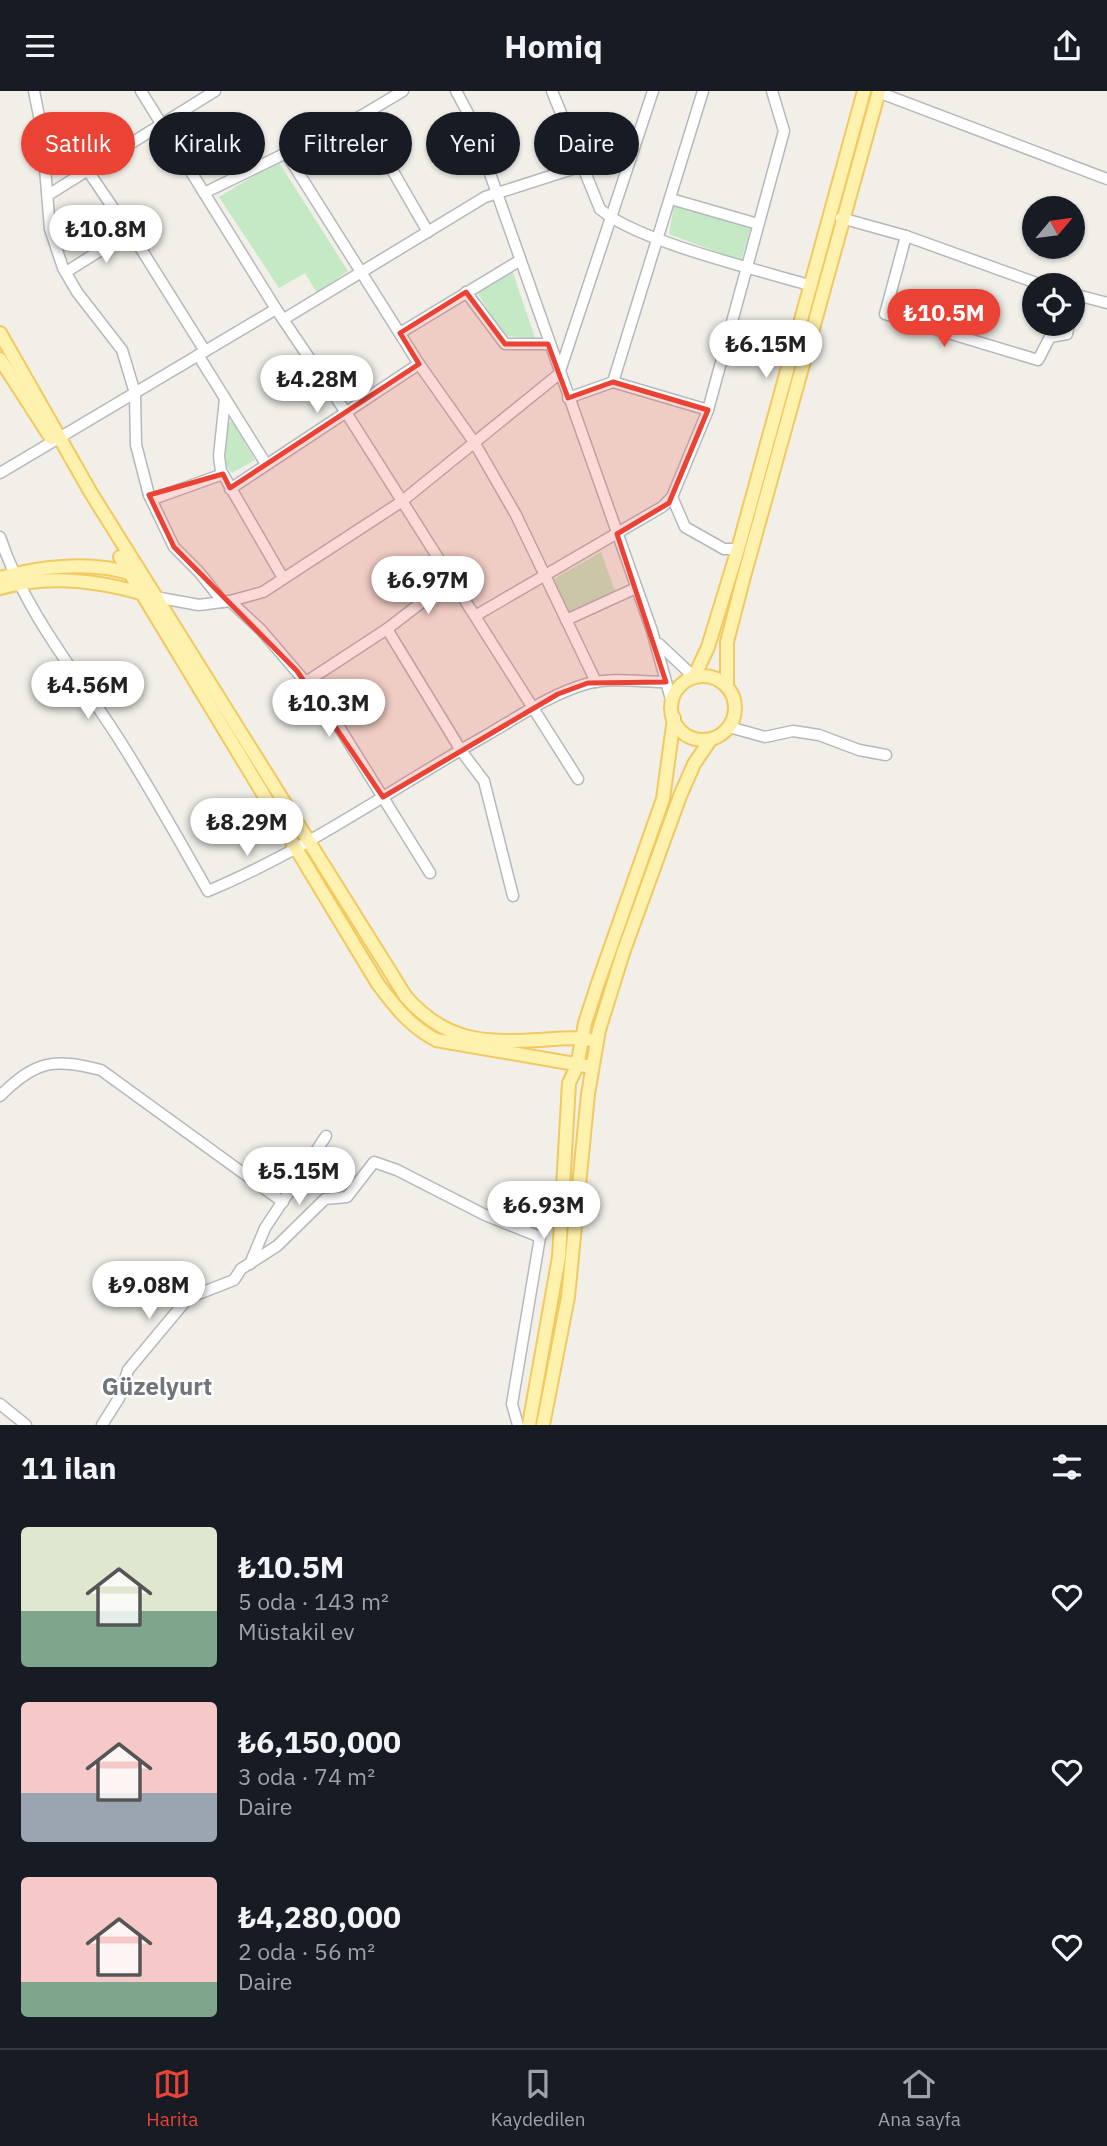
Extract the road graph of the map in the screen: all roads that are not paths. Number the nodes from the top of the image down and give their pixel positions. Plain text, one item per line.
1 (34, 91) edge
2 (141, 91) edge
3 (215, 91) edge
4 (403, 91) edge
5 (456, 91) edge
6 (552, 91) edge
7 (653, 91) edge
8 (703, 91) edge
9 (772, 91) edge
10 (863, 91) edge
11 (879, 92) edge
12 (155, 112) edge
13 (183, 112) edge
14 (365, 112) edge
15 (560, 112) edge
16 (279, 156) edge
17 (81, 175) edge
18 (91, 175) edge
19 (193, 175) edge
20 (300, 175) edge
21 (395, 175) edge
22 (554, 175) edge
23 (586, 175) edge
24 (1107, 179) edge
25 (204, 193) junction
26 (497, 193) junction
27 (48, 195) junction
28 (671, 199) junction
29 (842, 218) junction
30 (611, 219) junction
31 (758, 225) junction
32 (130, 232) junction
33 (428, 232) junction
34 (905, 236) junction
35 (658, 237) junction
36 (519, 261) junction
37 (747, 267) junction
38 (362, 271) junction
39 (66, 272) junction
40 (1022, 278) edge
41 (809, 285) junction
42 (466, 292) junction
43 (1085, 297) edge
44 (1107, 303) edge
45 (276, 309) junction
46 (284, 319) junction
47 (0, 333) edge
48 (400, 333) junction
49 (1055, 336) edge
50 (548, 344) junction
51 (201, 353) junction
52 (0, 359) edge
53 (419, 364) junction
54 (559, 375) junction
55 (613, 382) junction
56 (135, 393) junction
57 (568, 398) junction
58 (225, 399) junction
59 (708, 410) junction
60 (347, 414) junction
61 (56, 440) junction
62 (474, 442) junction
63 (267, 464) junction
64 (0, 474) edge
65 (223, 474) junction
66 (230, 489) junction
67 (149, 495) junction
68 (673, 498) junction
69 (401, 502) junction
70 (617, 534) junction
71 (0, 537) edge
72 (738, 549) junction
73 (130, 573) junction
74 (545, 576) junction
75 (0, 578) edge
76 (16, 578) junction
77 (283, 579) junction
78 (452, 579) junction
79 (143, 587) junction
80 (0, 588) edge
81 (636, 588) junction
82 (155, 597) junction
83 (226, 602) junction
84 (475, 616) junction
85 (566, 620) junction
86 (387, 629) junction
87 (652, 631) junction
88 (694, 677) junction
89 (306, 682) junction
90 (666, 682) junction
91 (596, 683) junction
92 (727, 687) junction
93 (672, 703) junction
94 (532, 709) junction
95 (674, 718) junction
96 (729, 727) junction
97 (711, 739) junction
98 (461, 750) junction
99 (886, 755) dead end
100 (578, 779) dead end
101 (383, 797) junction
102 (309, 842) junction
103 (297, 849) junction
104 (430, 873) dead end
105 (513, 896) dead end
106 (582, 1037) junction
107 (597, 1041) junction
108 (577, 1066) junction
109 (592, 1067) junction
110 (0, 1095) edge
111 (326, 1136) dead end
112 (283, 1202) junction
113 (250, 1265) junction
114 (0, 1404) edge
115 (26, 1425) edge
116 (102, 1425) edge
117 (517, 1425) edge
118 (529, 1425) edge
119 (543, 1425) edge

1 - 27 street
2 - 12 street
3 - 13 street
4 - 14 street
5 - 26 street
6 - 15 street
7 - 30 street
8 - 28 street
9 - 31 street
10 - 41 main road
11 - 24 street
11 - 29 main road
16 - 25 street
17 - 27 street
18 - 32 street
19 - 25 street
20 - 38 street
21 - 33 street
22 - 26 street
23 - 30 street
25 - 45 street
26 - 33 street
26 - 36 street
27 - 39 street
28 - 31 street
28 - 35 street
29 - 34 street
29 - 92 main road
30 - 35 street
30 - 54 street
31 - 37 street
32 - 39 street
32 - 51 street
33 - 38 street
34 - 40 street
34 - 49 street
35 - 37 street
35 - 55 street
36 - 42 street
36 - 50 street
37 - 41 street
37 - 59 street
38 - 46 street
38 - 48 street
39 - 56 street
41 - 72 main road
42 - 48 street
42 - 50 street
43 - 44 street
45 - 46 street
45 - 51 street
46 - 60 street
47 - 61 main road
48 - 53 street
50 - 54 street
51 - 56 street
51 - 58 street
52 - 61 main road
53 - 60 street
53 - 62 street
54 - 57 street
54 - 62 street
55 - 57 street
55 - 59 street
56 - 61 street
56 - 67 street
57 - 70 street
58 - 63 street
58 - 65 street
59 - 68 street
60 - 63 street
60 - 69 street
61 - 64 street
61 - 73 main road
61 - 79 main road
62 - 69 street
62 - 74 street
63 - 66 street
65 - 66 street
65 - 67 street
66 - 77 street
67 - 83 street
68 - 70 street
68 - 72 street
69 - 77 street
69 - 78 street
70 - 74 street
70 - 81 street
71 - 76 street
72 - 88 main road
73 - 76 main road
73 - 79 main road
74 - 84 street
74 - 85 street
75 - 76 main road
76 - 79 main road
76 - 80 main road
76 - 103 street
77 - 83 street
78 - 84 street
78 - 86 street
79 - 82 main road
79 - 103 main road
81 - 85 street
81 - 87 street
82 - 83 street
82 - 102 main road
83 - 89 street
84 - 94 street
85 - 91 street
86 - 89 street
86 - 98 street
87 - 88 street
87 - 90 street
88 - 92 main road
88 - 93 main road
89 - 101 street
90 - 91 street
90 - 93 street
91 - 94 street
92 - 96 main road
93 - 95 main road
94 - 98 street
94 - 100 street
95 - 97 main road
95 - 106 main road
96 - 97 main road
96 - 99 street
97 - 107 main road
98 - 101 street
98 - 105 street
101 - 102 street
101 - 104 street
102 - 103 street
102 - 106 main road
103 - 108 main road
106 - 107 main road
106 - 108 main road
107 - 109 main road
108 - 109 main road
108 - 118 main road
109 - 119 main road
110 - 112 street
111 - 112 street
112 - 113 street
113 - 116 street
113 - 117 street
114 - 115 street

